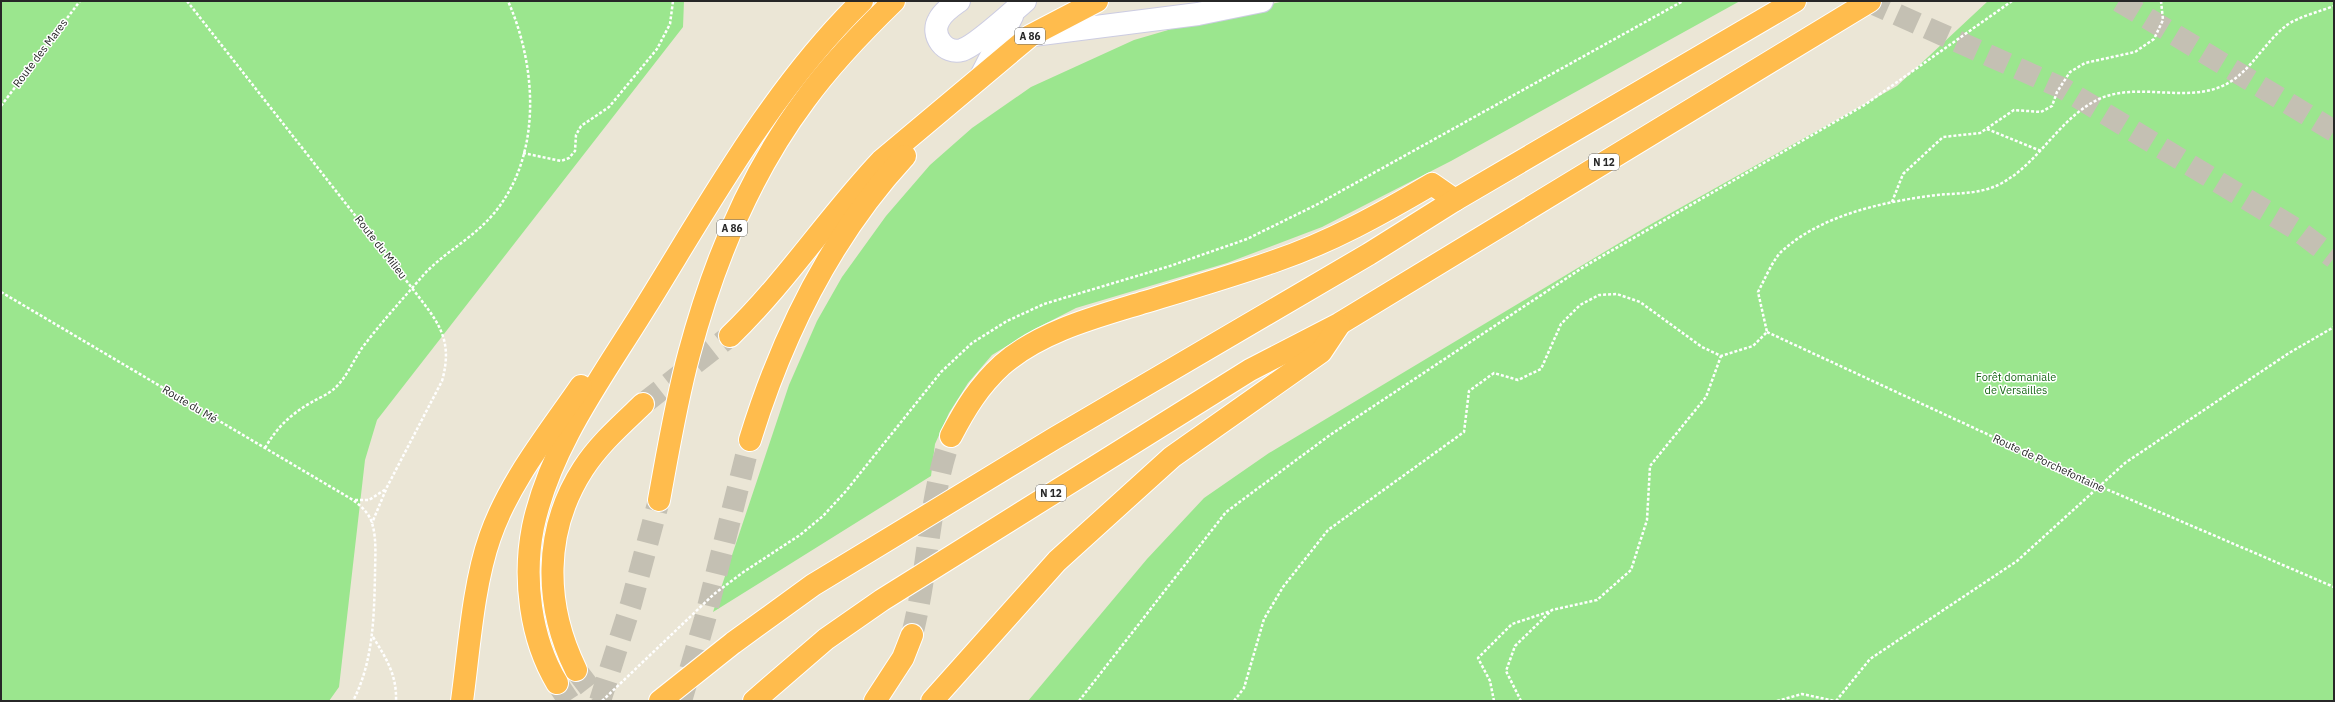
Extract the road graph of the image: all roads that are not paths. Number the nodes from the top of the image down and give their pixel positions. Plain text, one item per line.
1 (862, 1) edge
2 (894, 1) edge
3 (959, 1) edge
4 (1097, 1) edge
5 (1262, 1) edge
6 (1795, 1) edge
7 (1870, 1) edge
8 (1020, 5) edge
9 (1030, 36) junction
10 (976, 80) junction
11 (1455, 200) junction
12 (706, 209) junction
13 (1339, 324) junction
14 (730, 336) tunnel mouth
15 (643, 404) tunnel mouth
16 (951, 436) tunnel mouth
17 (750, 440) tunnel mouth
18 (659, 500) tunnel mouth
19 (1057, 561) junction
20 (912, 635) tunnel mouth
21 (576, 670) tunnel mouth
22 (557, 684) tunnel mouth
23 (462, 701) edge
24 (660, 701) edge
25 (754, 701) edge
26 (875, 701) edge
27 (916, 701) edge
28 (932, 701) edge

1 - 12 highway
2 - 18 highway, A 86
3 - 8 lane
4 - 9 highway, A 86
5 - 9 lane
6 - 11 highway
7 - 13 highway, N 12
8 - 10 lane
9 - 10 highway, A 86
10 - 14 highway
10 - 17 highway, A 86
11 - 16 highway
11 - 24 highway
12 - 22 highway
12 - 23 highway
13 - 19 highway
13 - 25 highway, N 12
15 - 21 highway
19 - 27 highway
19 - 28 highway
20 - 26 highway

